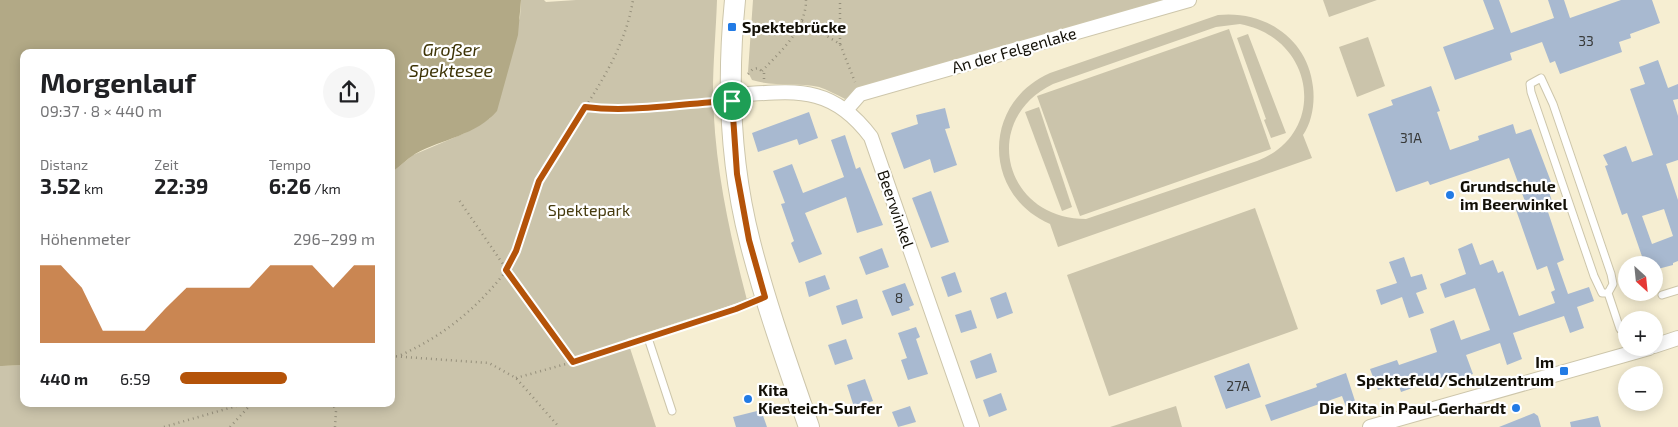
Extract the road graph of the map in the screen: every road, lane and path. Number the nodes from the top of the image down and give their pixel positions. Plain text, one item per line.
1 (633, 0) edge
2 (735, 0) edge
3 (806, 0) edge
4 (840, 0) edge
5 (1189, 0) edge
6 (802, 21) junction
7 (840, 44) junction
8 (762, 71) junction
9 (747, 76) dead end
10 (762, 82) dead end
11 (857, 87) dead end
12 (731, 98) junction
13 (585, 107) junction
14 (846, 110) junction
15 (459, 200) dead end
16 (506, 270) junction
17 (1678, 290) edge
18 (1608, 293) junction
19 (1663, 295) edge
20 (765, 297) junction
21 (1618, 323) edge
22 (648, 338) junction
23 (1678, 338) edge
24 (1663, 343) edge
25 (401, 355) junction
26 (395, 356) edge
27 (1618, 356) edge
28 (573, 362) junction
29 (516, 378) junction
30 (234, 407) edge
31 (247, 407) edge
32 (334, 407) edge
33 (672, 411) dead end
34 (164, 427) edge
35 (230, 427) edge
36 (335, 427) edge
37 (559, 427) edge
38 (809, 427) edge
39 (972, 427) edge
40 (1370, 427) edge

1 - 13 path
2 - 12 street
3 - 6 path
4 - 7 path
5 - 14 street, An der Felgenlake
6 - 7 path
6 - 8 path
7 - 11 path
8 - 9 path
8 - 10 path
12 - 13 path
12 - 14 street, Beerwinkel
12 - 20 street
13 - 16 path
14 - 39 street, Beerwinkel
15 - 16 path
16 - 25 path
16 - 28 path
17 - 19 lane
18 - 18 lane
18 - 21 lane
20 - 22 lane
20 - 38 street
22 - 28 path
22 - 33 lane
23 - 24 street
25 - 26 path
25 - 29 path
27 - 40 street
28 - 29 path
29 - 37 path
30 - 34 path
31 - 35 path
32 - 36 path

